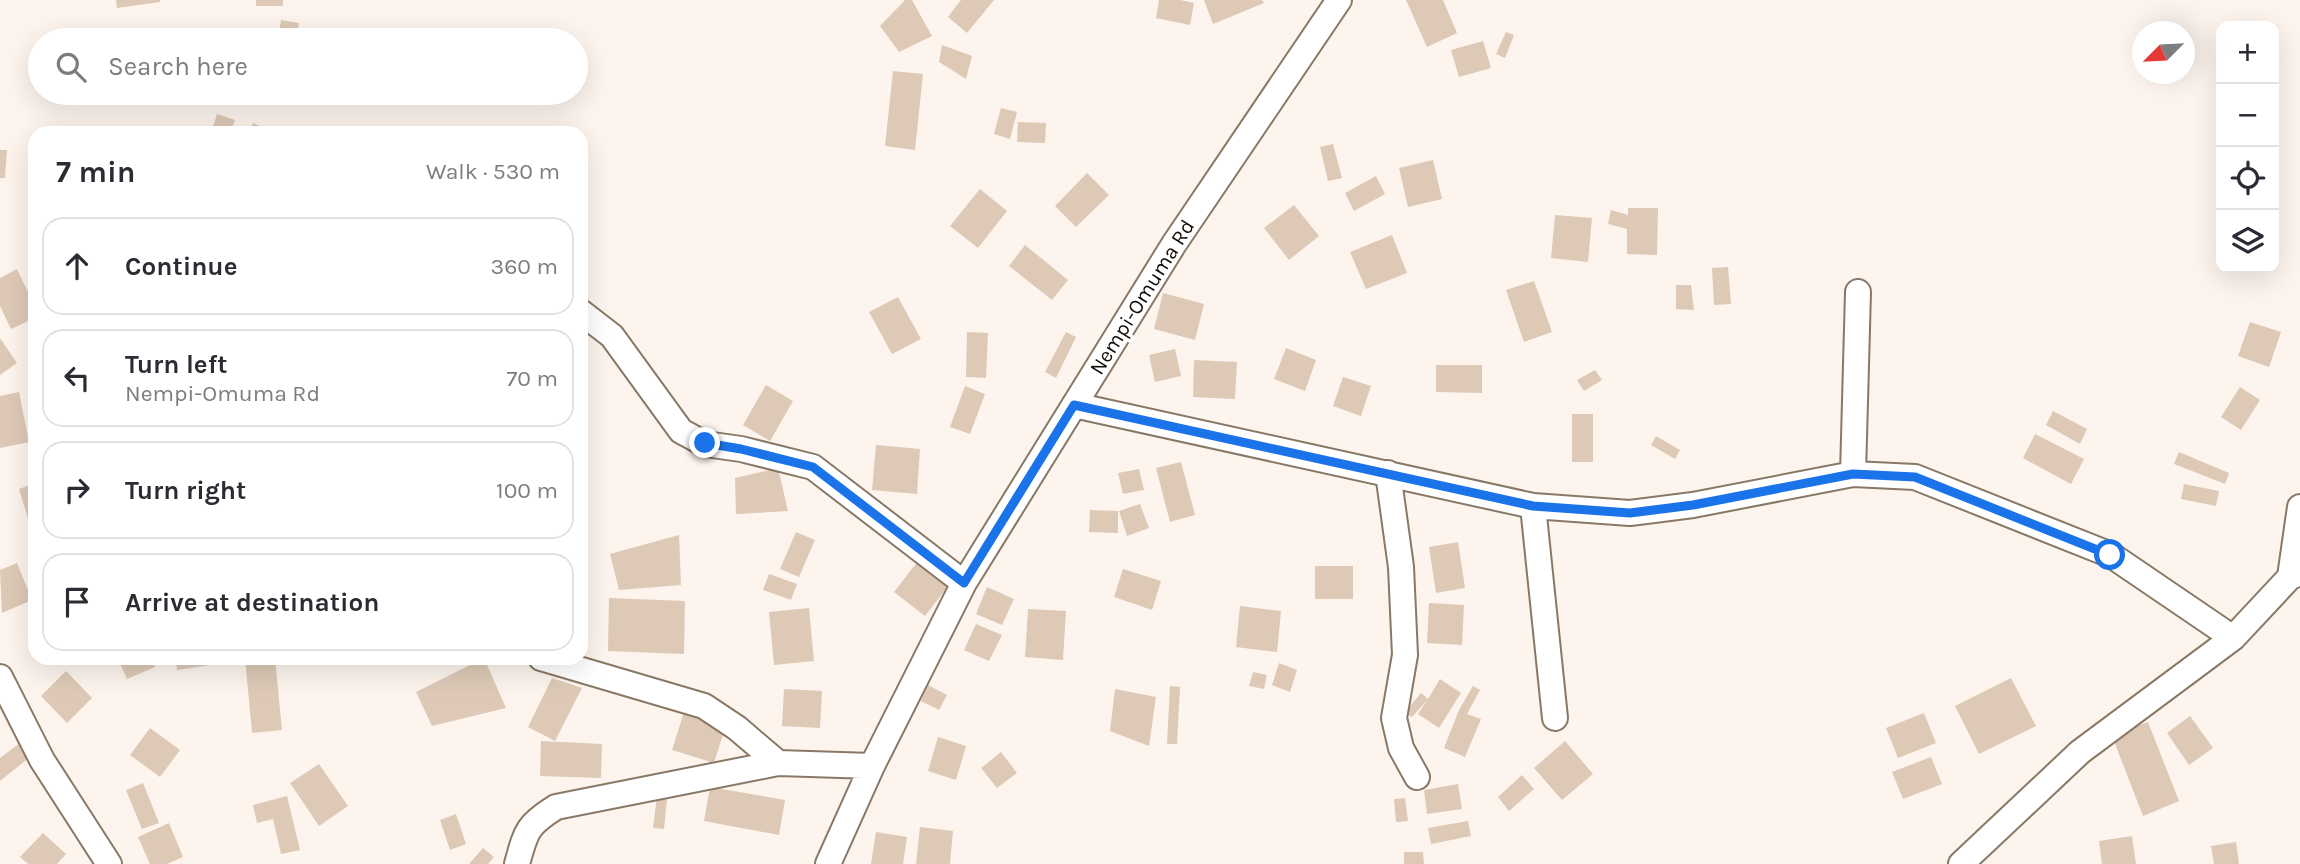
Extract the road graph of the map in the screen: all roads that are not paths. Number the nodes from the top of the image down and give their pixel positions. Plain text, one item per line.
1 (1339, 0) edge
2 (1858, 292) dead end
3 (588, 317) edge
4 (1074, 405) junction
5 (1388, 473) junction
6 (1853, 474) junction
7 (1533, 506) junction
8 (2300, 507) edge
9 (2295, 575) edge
10 (964, 583) junction
11 (2233, 638) junction
12 (565, 665) edge
13 (0, 677) edge
14 (1555, 718) dead end
15 (778, 764) junction
16 (872, 766) junction
17 (1417, 777) dead end
18 (109, 864) edge
19 (517, 864) edge
20 (828, 864) edge
21 (1961, 864) edge

1 - 4 street, Nempi-Omuma Rd
2 - 6 street
3 - 10 street
4 - 5 street
4 - 10 street, Nempi-Omuma Rd
5 - 7 street
5 - 17 street
6 - 7 street
6 - 11 street
7 - 14 street
8 - 9 street
9 - 11 street
10 - 16 street, Nempi-Omuma Rd
11 - 21 street
12 - 15 street
13 - 18 street
15 - 16 street
15 - 19 street
16 - 20 street, Nempi-Omuma Rd

